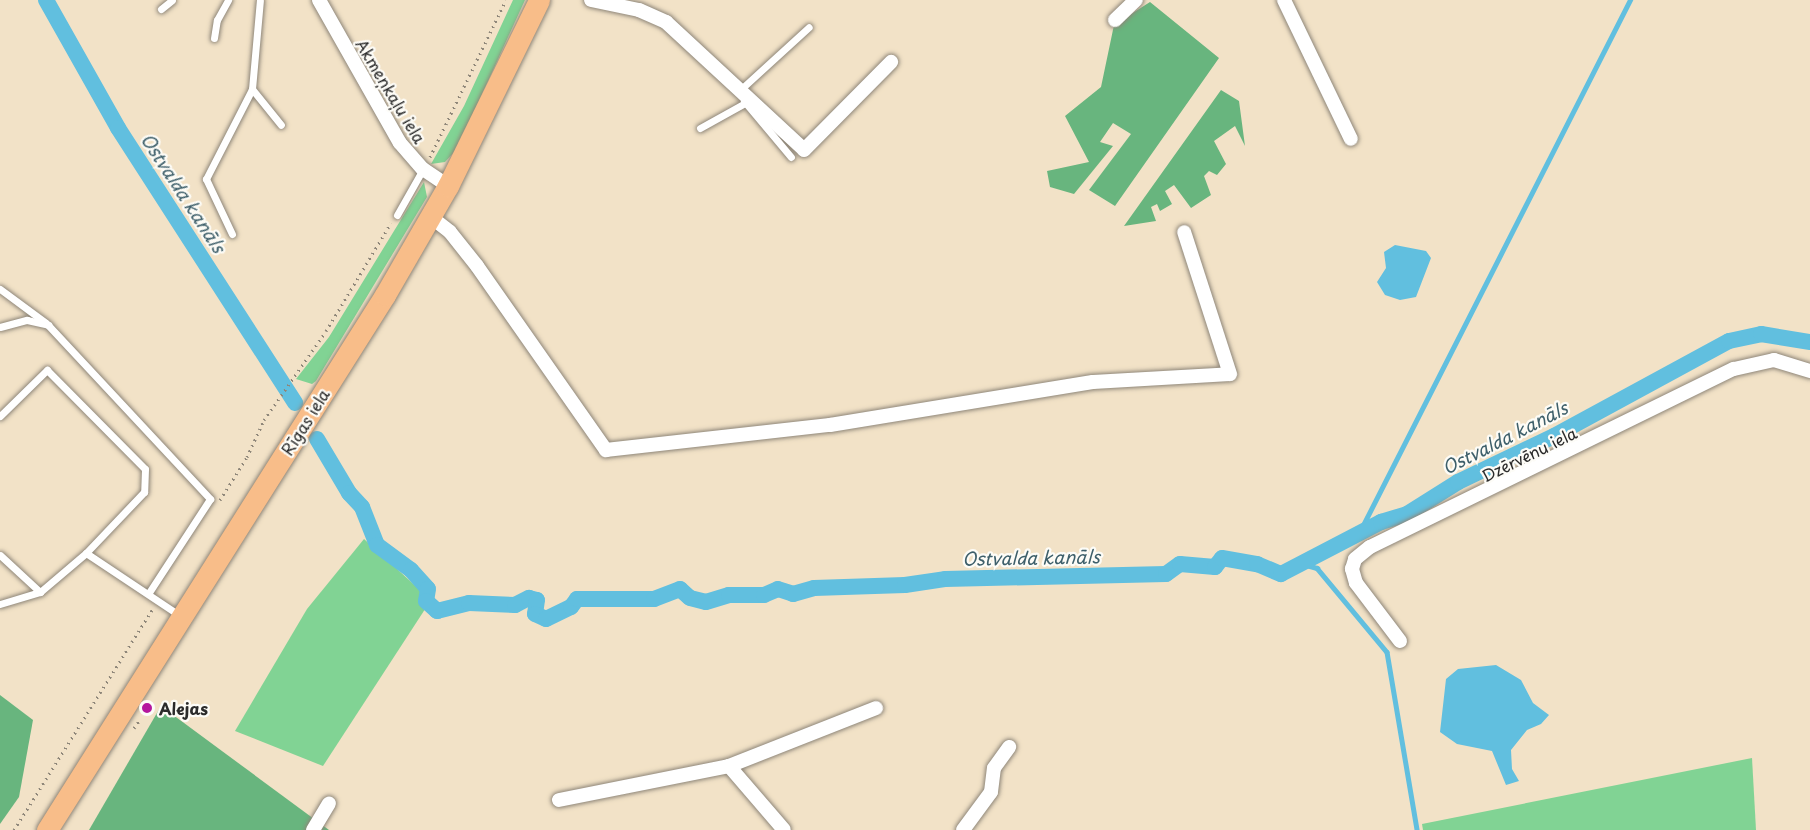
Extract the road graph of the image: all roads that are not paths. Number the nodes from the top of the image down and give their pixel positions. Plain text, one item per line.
1 (172, 0) edge
2 (228, 0) edge
3 (260, 0) edge
4 (319, 0) edge
5 (539, 0) edge
6 (591, 0) edge
7 (1136, 0) edge
8 (1284, 0) edge
9 (161, 9) dead end
10 (1115, 20) dead end
11 (808, 27) dead end
12 (214, 38) dead end
13 (891, 62) dead end
14 (252, 89) junction
15 (742, 96) junction
16 (281, 125) dead end
17 (700, 128) dead end
18 (1351, 139) dead end
19 (791, 157) dead end
20 (423, 169) junction
21 (448, 186) junction
22 (397, 215) road end
23 (431, 218) junction
24 (1184, 232) dead end
25 (232, 234) dead end
26 (0, 289) edge
27 (48, 325) junction
28 (0, 327) edge
29 (1810, 370) edge
30 (0, 416) edge
31 (86, 553) junction
32 (0, 555) edge
33 (40, 592) junction
34 (148, 594) junction
35 (2, 607) edge
36 (182, 617) junction
37 (1400, 641) dead end
38 (876, 708) dead end
39 (1009, 747) dead end
40 (729, 766) junction
41 (559, 800) dead end
42 (329, 803) dead end
43 (47, 830) edge
44 (313, 830) edge
45 (784, 830) edge
46 (963, 830) edge

1 - 9 lane
2 - 12 lane
3 - 14 lane
4 - 20 street, Akmeņkaļu iela
5 - 21 main road, Rīgas iela
6 - 15 street
7 - 10 street
8 - 18 street
11 - 15 lane
13 - 15 street
14 - 16 lane
14 - 25 lane
15 - 17 lane
15 - 19 lane
20 - 21 street, Akmeņkaļu iela
20 - 22 lane
21 - 23 main road, Rīgas iela
23 - 24 street
23 - 36 main road, Rīgas iela
26 - 27 lane
27 - 28 lane
27 - 34 lane
29 - 37 street, Dzērvēnu iela
30 - 31 lane
31 - 33 lane
31 - 34 lane
32 - 33 lane
33 - 35 lane
34 - 36 lane
36 - 43 main road, Rīgas iela
38 - 40 street
39 - 46 street
40 - 41 street
40 - 45 street
42 - 44 street

